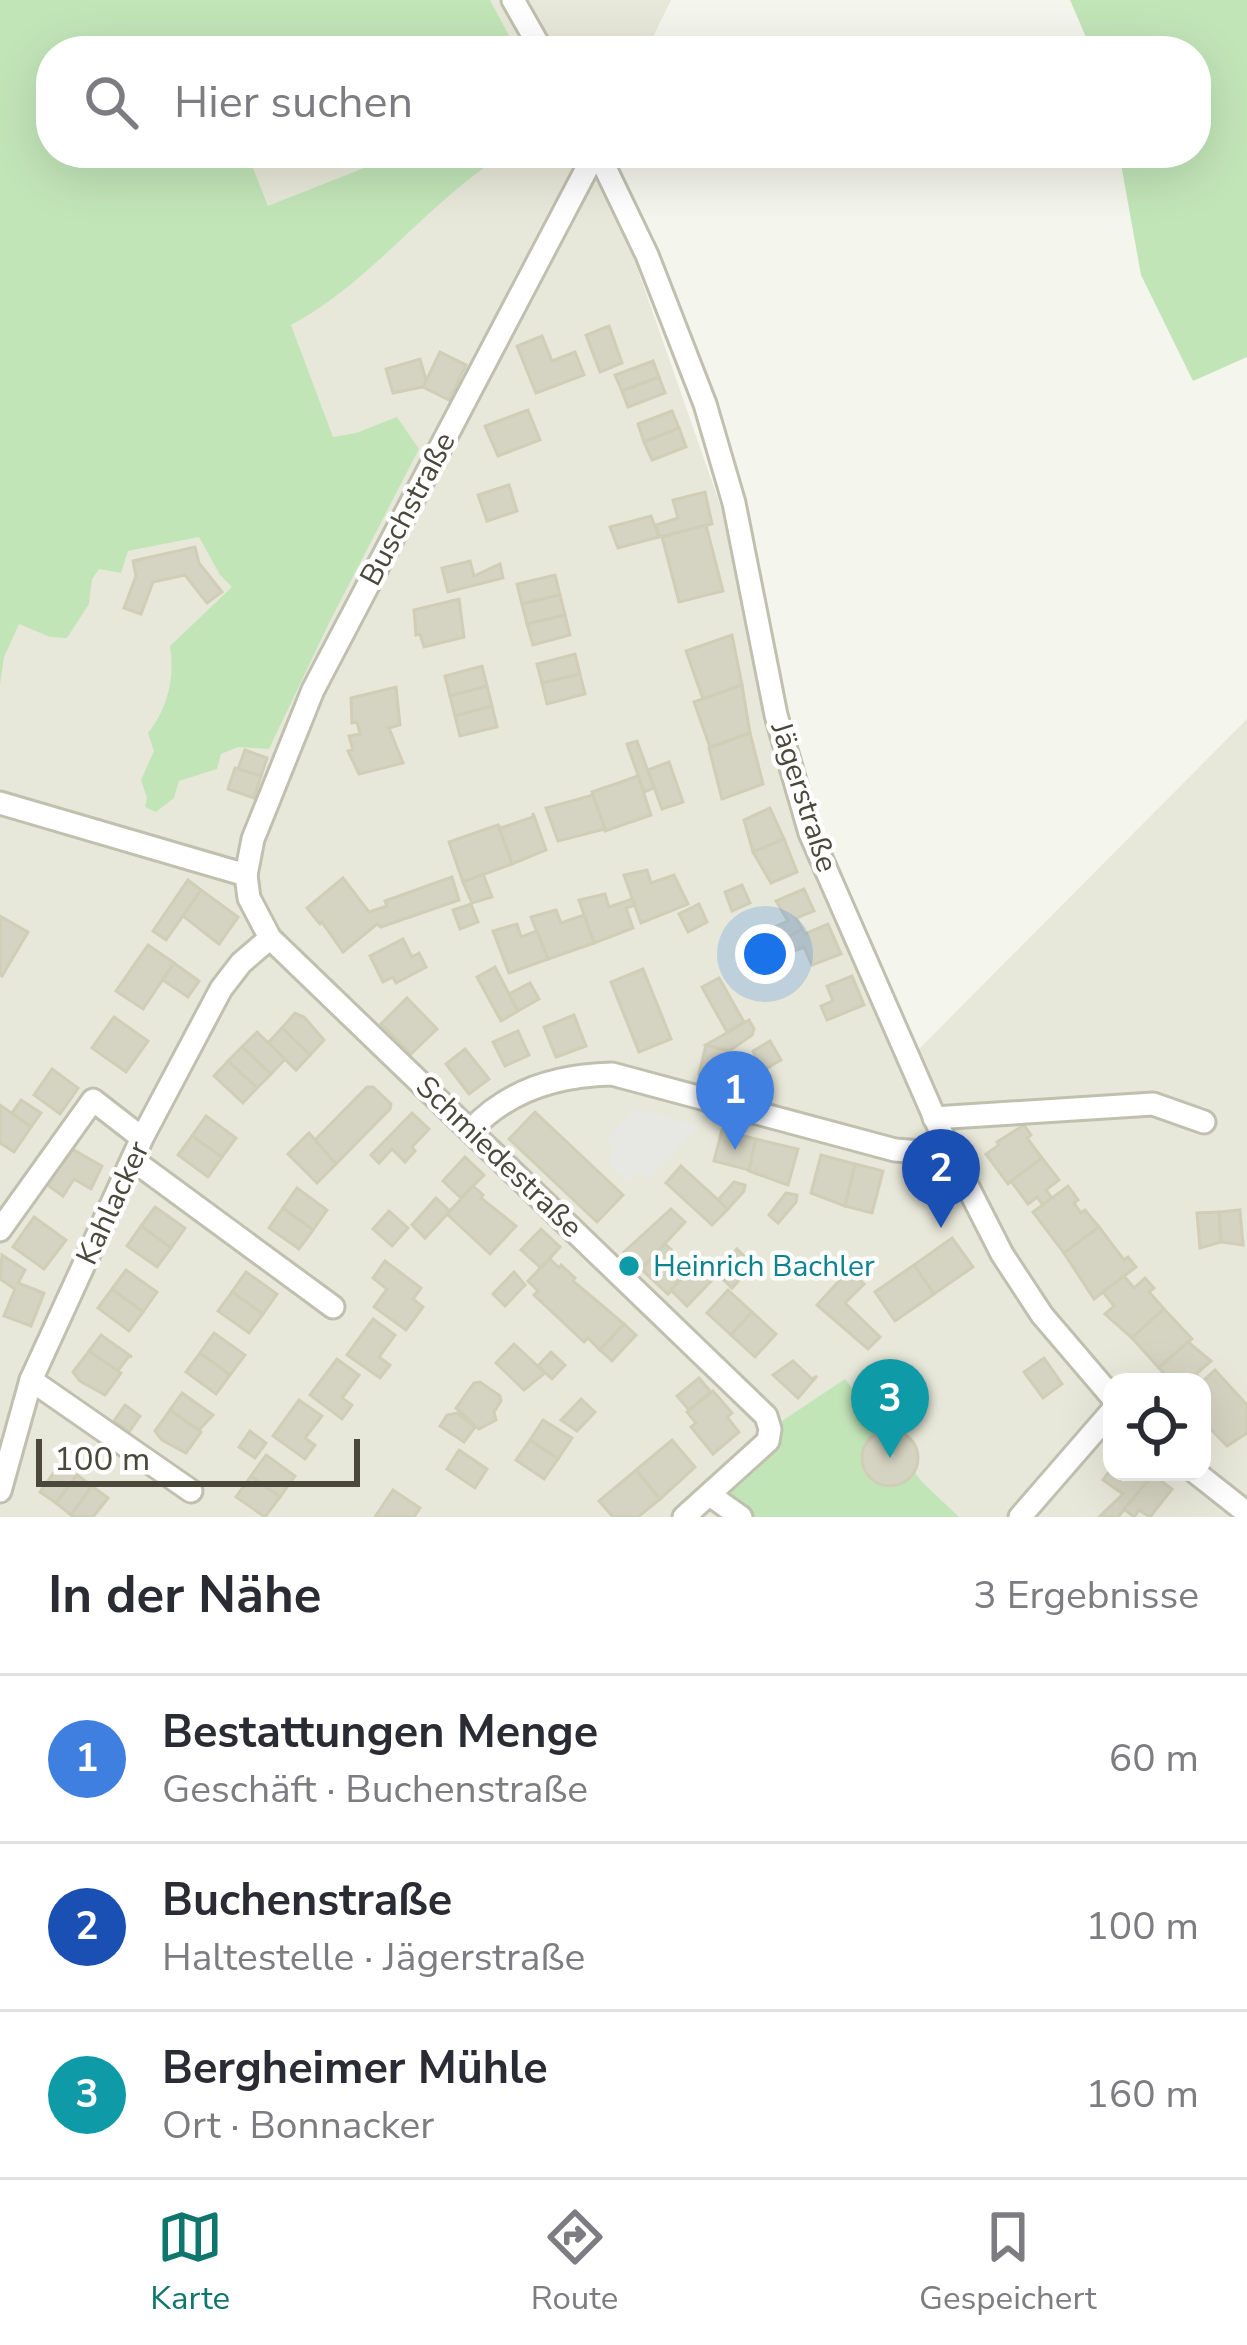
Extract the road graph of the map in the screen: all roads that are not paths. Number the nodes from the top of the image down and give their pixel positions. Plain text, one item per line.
1 (513, 0) edge
2 (533, 36) edge
3 (589, 168) edge
4 (604, 168) edge
5 (0, 803) edge
6 (246, 875) junction
7 (270, 938) junction
8 (934, 1118) junction
9 (1204, 1122) dead end
10 (471, 1130) junction
11 (142, 1138) junction
12 (948, 1148) junction
13 (134, 1160) junction
14 (0, 1230) edge
15 (333, 1307) dead end
16 (31, 1379) junction
17 (1103, 1386) edge
18 (1103, 1421) edge
19 (1209, 1481) edge
20 (0, 1491) edge
21 (191, 1491) dead end
22 (710, 1495) junction
23 (1244, 1504) edge
24 (684, 1517) edge
25 (741, 1517) edge
26 (1020, 1517) edge

1 - 2 street
3 - 6 street, Buschstraße
4 - 8 street, Jägerstraße
5 - 6 street
6 - 7 street, Schmiedestraße
7 - 10 street, Schmiedestraße
7 - 11 street, Kahlacker
8 - 9 street
8 - 12 street, Jägerstraße
10 - 12 street
10 - 22 street, Schmiedestraße
11 - 13 street, Kahlacker
11 - 14 street
12 - 17 street, Jägerstraße
13 - 15 street
13 - 16 street, Kahlacker
16 - 20 street, Kahlacker
16 - 21 street
18 - 26 street
19 - 23 street
22 - 24 street
22 - 25 street

